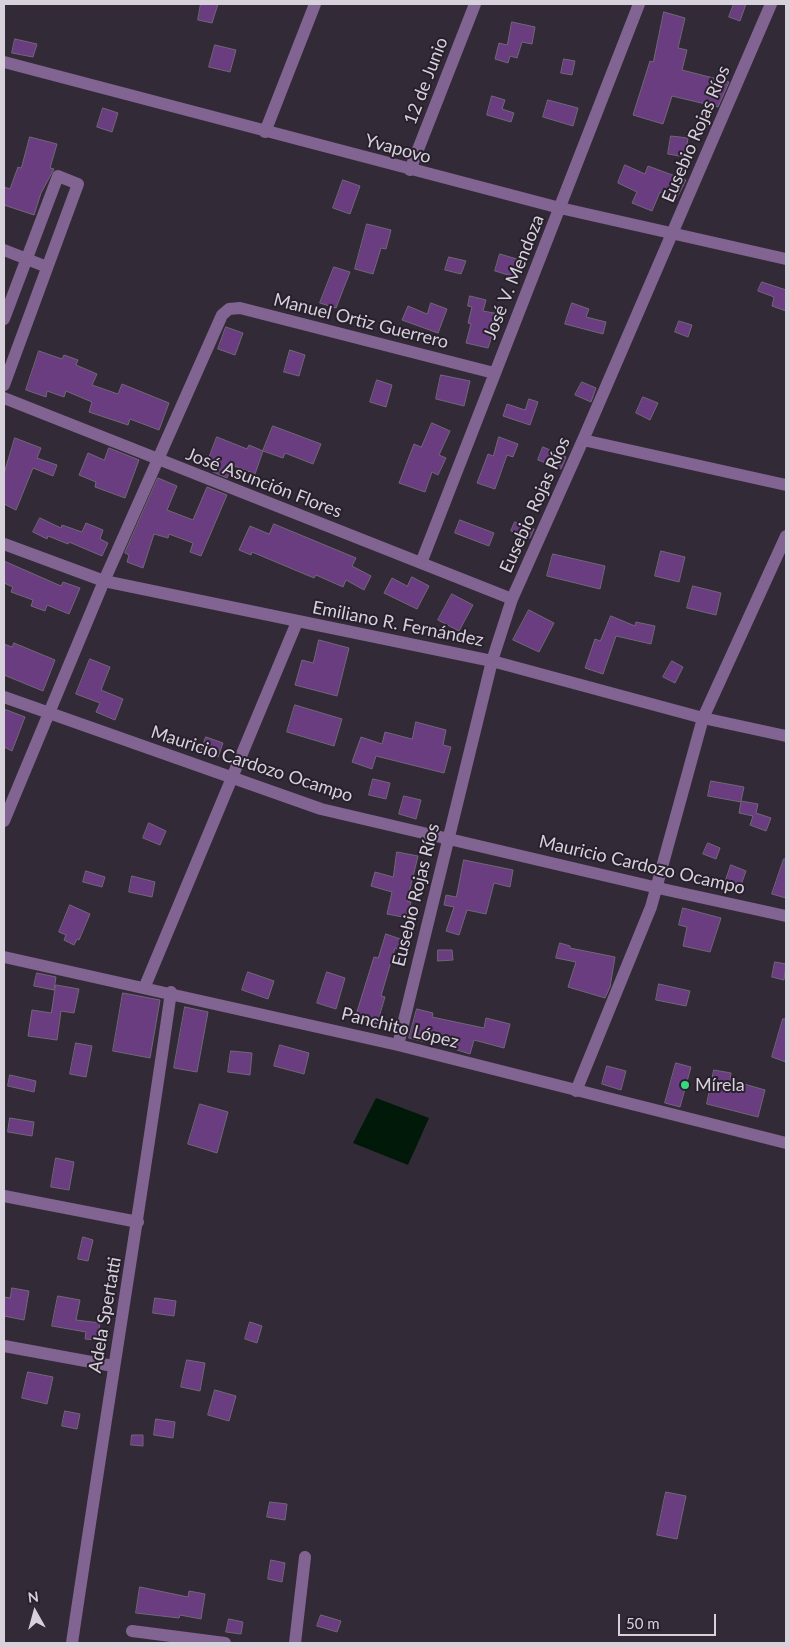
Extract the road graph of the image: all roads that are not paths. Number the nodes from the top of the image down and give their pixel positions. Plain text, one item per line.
1 (315, 4) edge
2 (475, 4) edge
3 (639, 4) edge
4 (772, 4) edge
5 (4, 62) edge
6 (265, 132) junction
7 (410, 170) junction
8 (560, 208) junction
9 (672, 234) junction
10 (4, 250) edge
11 (26, 259) junction
12 (786, 260) edge
13 (47, 267) junction
14 (4, 319) edge
15 (494, 374) junction
16 (4, 384) edge
17 (4, 398) edge
18 (583, 440) junction
19 (157, 460) junction
20 (786, 485) edge
21 (786, 536) edge
22 (4, 544) edge
23 (421, 563) junction
24 (104, 581) junction
25 (512, 599) junction
26 (297, 622) junction
27 (492, 661) junction
28 (4, 697) edge
29 (49, 714) junction
30 (703, 718) junction
31 (786, 736) edge
32 (232, 779) junction
33 (4, 820) edge
34 (448, 838) junction
35 (658, 888) junction
36 (786, 916) edge
37 (4, 957) edge
38 (145, 986) junction
39 (171, 992) junction
40 (398, 1045) junction
41 (576, 1091) junction
42 (786, 1143) edge
43 (4, 1196) edge
44 (138, 1222) junction
45 (4, 1346) edge
46 (113, 1366) junction
47 (305, 1557) dead end
48 (132, 1631) dead end
49 (72, 1643) edge
50 (225, 1643) edge
51 (295, 1643) edge

1 - 6 street
2 - 7 street, 12 de Junio
3 - 8 street, José V. Mendoza
4 - 9 street, Eusebio Rojas Ríos
5 - 6 street, Yvapovo
6 - 7 street, Yvapovo
7 - 8 street, Yvapovo
8 - 9 street, Yvapovo
8 - 15 street, José V. Mendoza
9 - 12 street, Yvapovo
9 - 18 street, Eusebio Rojas Ríos
10 - 11 street
11 - 13 street
11 - 13 street
11 - 14 street
13 - 16 street
15 - 19 street, Manuel Ortiz Guerrero
15 - 23 street, José V. Mendoza
17 - 19 street, José Asunción Flores
18 - 20 street
18 - 25 street, Eusebio Rojas Ríos
19 - 23 street, José Asunción Flores
19 - 24 street
21 - 30 street
22 - 24 street, Emiliano R. Fernández
23 - 25 street, José Asunción Flores
24 - 26 street, Emiliano R. Fernández
24 - 29 street
25 - 27 street, Eusebio Rojas Ríos
26 - 27 street, Emiliano R. Fernández
26 - 32 street
27 - 30 street, Emiliano R. Fernández
27 - 34 street, Eusebio Rojas Ríos
28 - 29 street, Mauricio Cardozo Ocampo
29 - 32 street, Mauricio Cardozo Ocampo
29 - 33 street
30 - 31 street, Emiliano R. Fernández
30 - 35 street
32 - 34 street, Mauricio Cardozo Ocampo
32 - 38 street
34 - 35 street, Mauricio Cardozo Ocampo
34 - 40 street, Eusebio Rojas Ríos
35 - 36 street, Mauricio Cardozo Ocampo
35 - 41 street
37 - 38 street, Panchito López
38 - 39 street, Panchito López
39 - 40 street, Panchito López
39 - 44 street, Adela Spertatti
40 - 41 street, Panchito López
41 - 42 street, Panchito López
43 - 44 street
44 - 46 street, Adela Spertatti
45 - 46 street
46 - 49 street, Adela Spertatti
47 - 51 street
48 - 50 street

